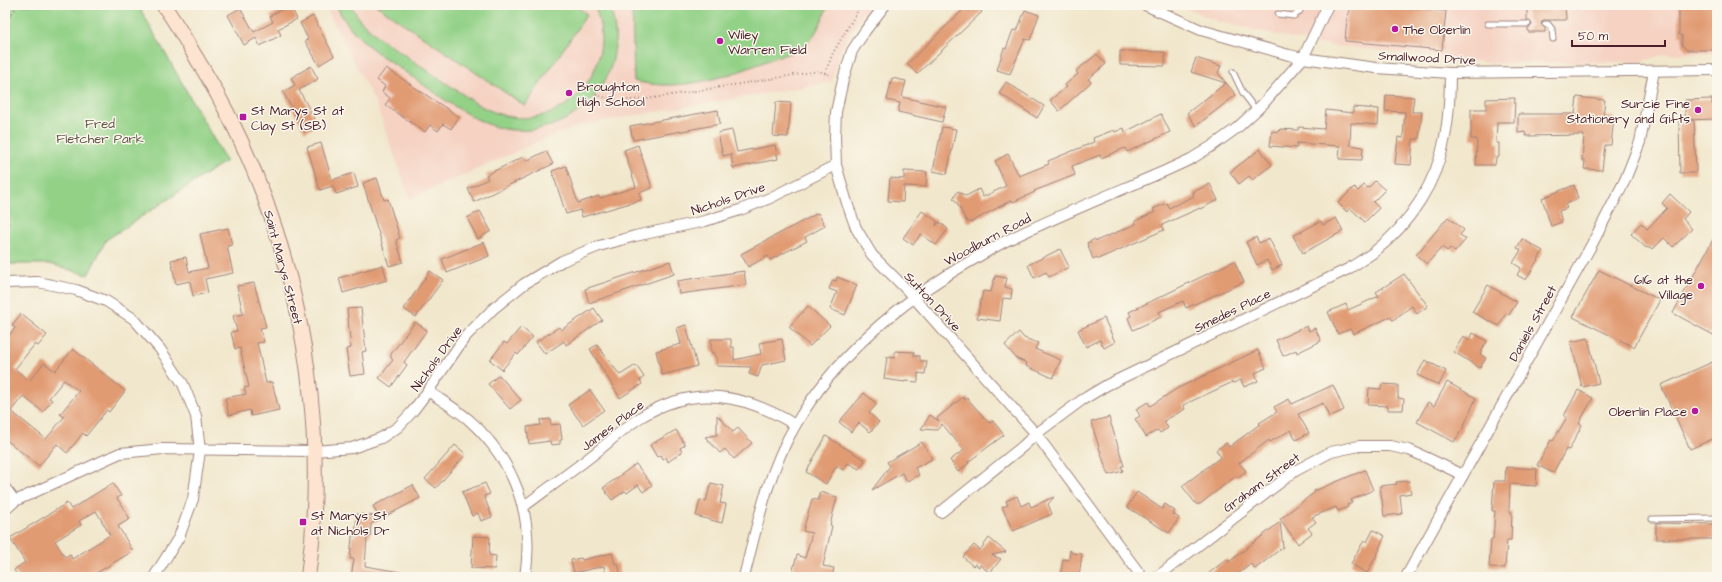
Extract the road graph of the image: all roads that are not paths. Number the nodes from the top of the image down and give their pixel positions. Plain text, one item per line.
1 (163, 5) edge
2 (886, 5) edge
3 (1302, 5) edge
4 (1328, 5) edge
5 (1151, 6) edge
6 (1278, 14) dead end
7 (1488, 24) dead end
8 (1528, 24) dead end
9 (1545, 24) dead end
10 (1553, 39) dead end
11 (1303, 58) junction
12 (1717, 70) edge
13 (1654, 71) junction
14 (1233, 72) dead end
15 (1450, 74) junction
16 (1256, 110) junction
17 (836, 165) junction
18 (5, 283) edge
19 (913, 298) junction
20 (428, 391) junction
21 (795, 425) junction
22 (1036, 434) junction
23 (200, 451) junction
24 (314, 451) junction
25 (1463, 475) junction
26 (5, 488) edge
27 (15, 501) junction
28 (523, 507) junction
29 (5, 510) edge
30 (941, 512) dead end
31 (1717, 518) edge
32 (1652, 519) dead end
33 (154, 577) edge
34 (308, 577) edge
35 (525, 577) edge
36 (744, 577) edge
37 (1142, 577) edge
38 (1157, 577) edge
39 (1406, 577) edge

1 - 24 main road, Saint Marys Street
2 - 17 street, Sutton Drive
3 - 6 lane
4 - 11 street, Woodburn Road
5 - 11 street, Smallwood Drive
7 - 8 lane
9 - 10 lane
11 - 15 street, Smallwood Drive
11 - 16 street, Woodburn Road
12 - 13 street, Smallwood Drive
13 - 15 street, Smallwood Drive
13 - 25 street, Daniels Street
14 - 16 lane
15 - 22 street, Smedes Place
16 - 19 street, Woodburn Road
17 - 19 street, Sutton Drive
17 - 20 street, Nichols Drive
18 - 23 street
19 - 21 street, Woodburn Road
19 - 22 street, Sutton Drive
20 - 24 street, Nichols Drive
20 - 28 street
21 - 28 street, James Place
21 - 36 street, Woodburn Road
22 - 30 street, Smedes Place
22 - 37 street, Sutton Drive
23 - 24 street, Nichols Drive
23 - 27 street, Nichols Drive
23 - 33 street
24 - 34 main road, Saint Marys Street
25 - 38 street, Graham Street
25 - 39 street, Daniels Street
26 - 27 street
27 - 29 street, Nichols Drive
28 - 35 street
31 - 32 lane

